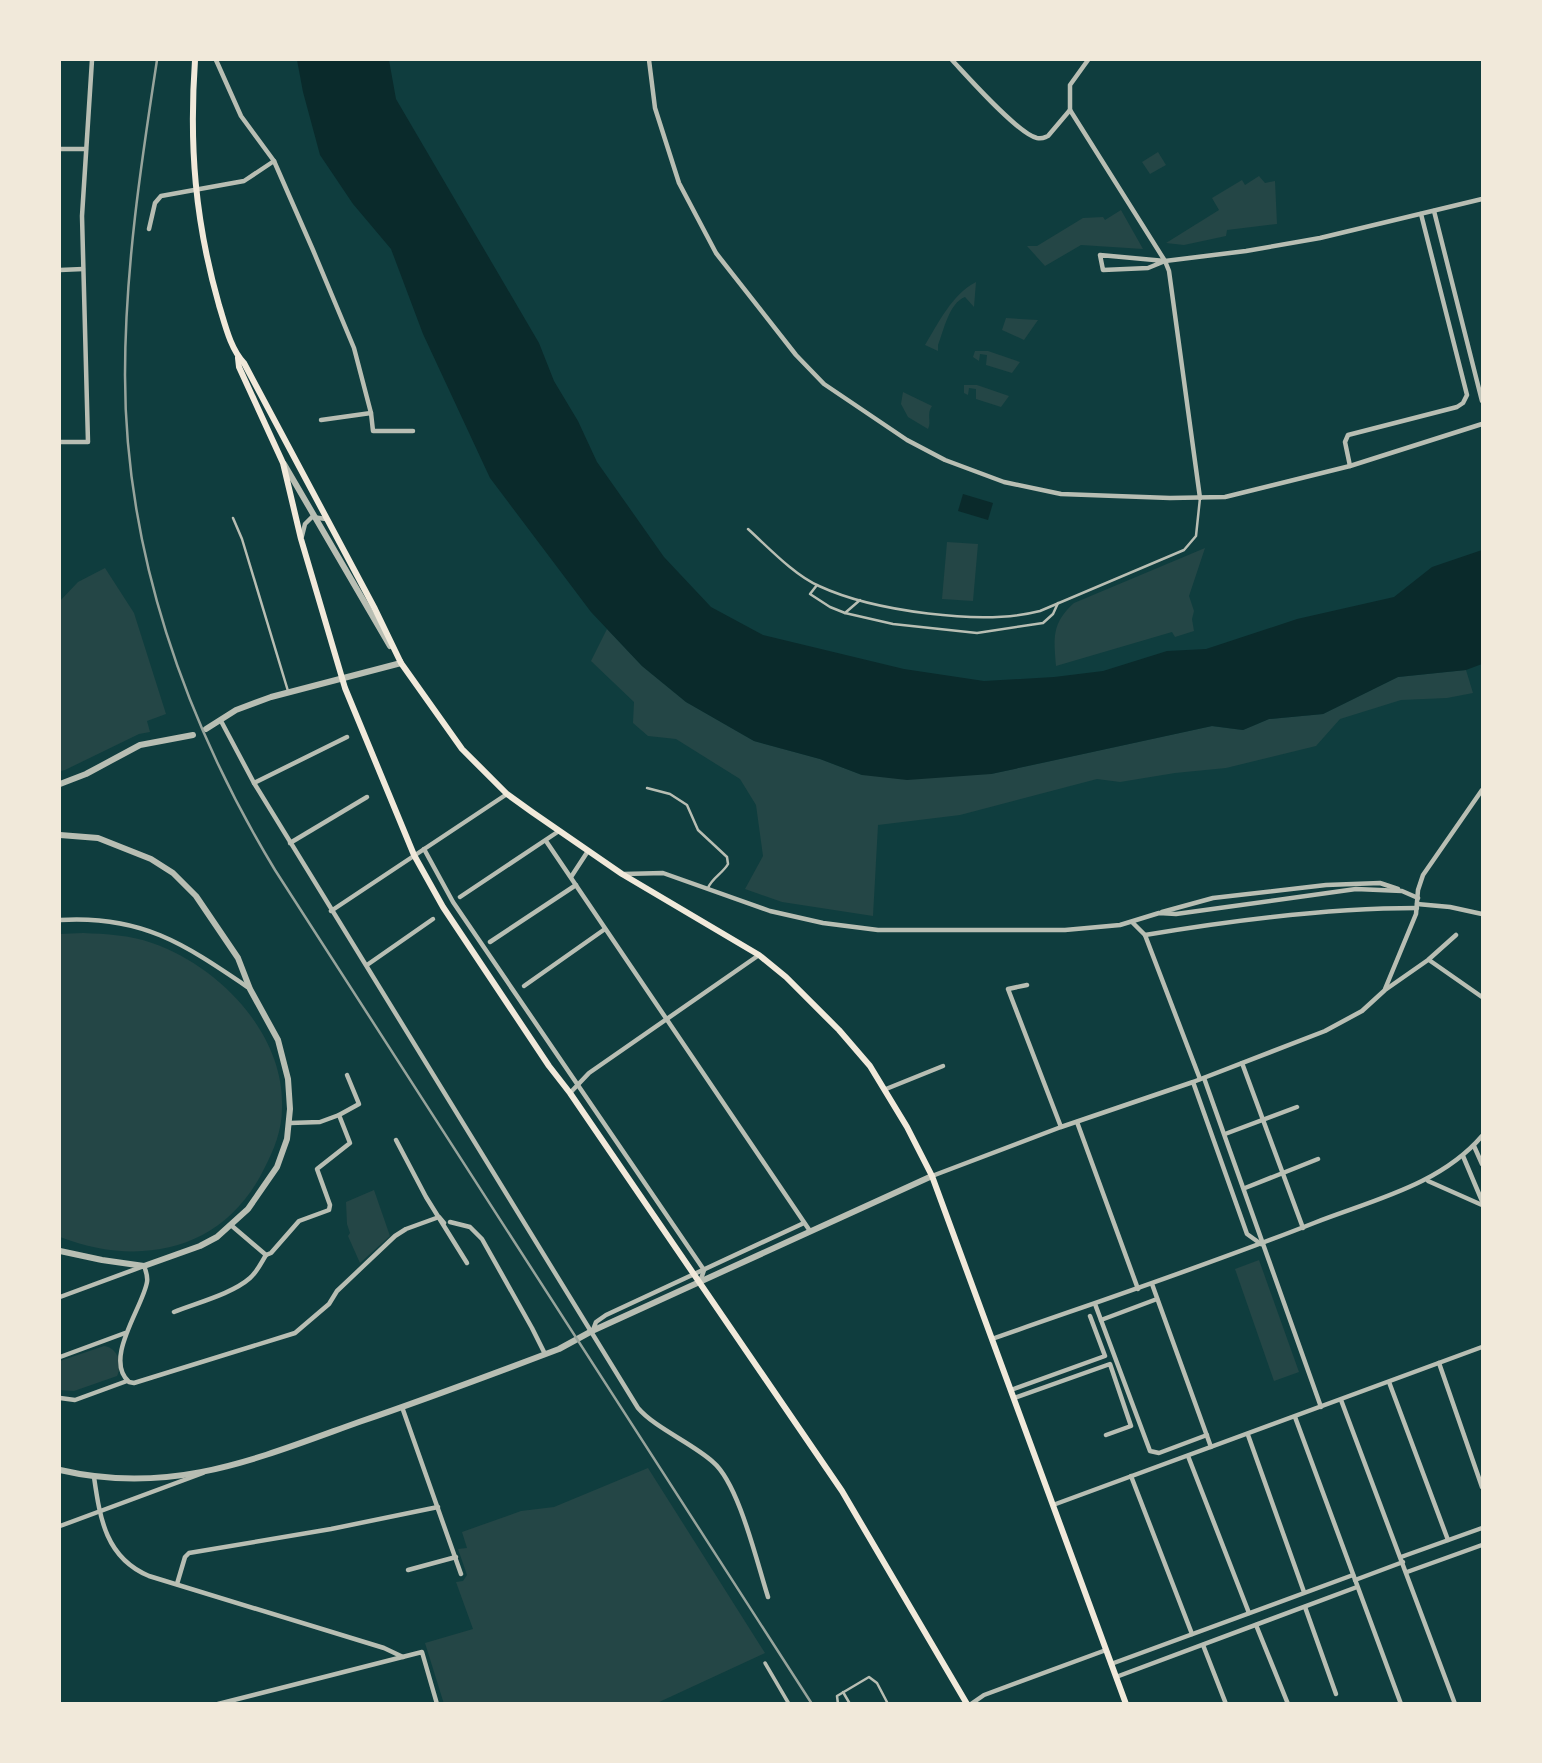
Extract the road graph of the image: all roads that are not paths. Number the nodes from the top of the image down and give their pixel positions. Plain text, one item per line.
1 (92, 60) edge
2 (195, 60) edge
3 (216, 60) edge
4 (649, 60) edge
5 (952, 60) edge
6 (1088, 60) edge
7 (1070, 110) junction
8 (60, 149) edge
9 (86, 149) junction
10 (274, 161) junction
11 (195, 189) junction
12 (1482, 199) edge
13 (1434, 211) junction
14 (1421, 215) junction
15 (149, 229) dead end
16 (1165, 261) junction
17 (60, 270) edge
18 (83, 270) junction
19 (1454, 296) junction
20 (1443, 298) junction
21 (238, 356) junction
22 (1482, 401) edge
23 (370, 413) junction
24 (321, 419) dead end
25 (1482, 424) edge
26 (413, 431) dead end
27 (60, 442) edge
28 (284, 463) junction
29 (1350, 466) junction
30 (1200, 498) junction
31 (314, 516) junction
32 (233, 518) dead end
33 (327, 520) junction
34 (748, 529) dead end
35 (301, 538) junction
36 (817, 585) junction
37 (860, 600) junction
38 (1058, 603) junction
39 (845, 612) junction
40 (401, 663) junction
41 (342, 678) junction
42 (288, 691) junction
43 (221, 721) junction
44 (206, 729) dead end
45 (193, 735) dead end
46 (347, 737) dead end
47 (254, 783) junction
48 (60, 784) edge
49 (647, 788) dead end
50 (1482, 790) edge
51 (507, 794) junction
52 (367, 797) dead end
53 (559, 831) junction
54 (60, 835) edge
55 (546, 841) junction
56 (290, 843) junction
57 (424, 849) junction
58 (588, 851) junction
59 (414, 855) junction
60 (622, 874) junction
61 (572, 877) junction
62 (576, 885) junction
63 (708, 888) junction
64 (1402, 891) junction
65 (460, 897) dead end
66 (1417, 903) junction
67 (331, 911) junction
68 (1159, 914) junction
69 (1482, 914) edge
70 (433, 919) dead end
71 (60, 920) edge
72 (1132, 922) junction
73 (605, 929) junction
74 (1456, 934) dead end
75 (1145, 935) junction
76 (490, 942) dead end
77 (759, 956) junction
78 (1428, 960) junction
79 (368, 965) junction
80 (524, 985) dead end
81 (1027, 985) dead end
82 (250, 989) junction
83 (1384, 990) junction
84 (1482, 997) edge
85 (666, 1020) junction
86 (1242, 1063) junction
87 (943, 1066) dead end
88 (347, 1075) dead end
89 (1202, 1079) junction
90 (1192, 1082) junction
91 (579, 1083) junction
92 (886, 1089) junction
93 (570, 1093) junction
94 (1297, 1107) dead end
95 (339, 1115) junction
96 (1263, 1120) junction
97 (1077, 1122) junction
98 (290, 1123) junction
99 (1061, 1128) junction
100 (1225, 1134) junction
101 (1482, 1136) edge
102 (396, 1140) dead end
103 (1474, 1146) junction
104 (1463, 1156) junction
105 (1318, 1159) dead end
106 (1482, 1164) edge
107 (1283, 1172) junction
108 (932, 1176) junction
109 (1427, 1180) junction
110 (1245, 1188) junction
111 (1482, 1203) edge
112 (439, 1217) junction
113 (450, 1222) dead end
114 (444, 1223) dead end
115 (804, 1223) junction
116 (232, 1226) junction
117 (1303, 1228) junction
118 (810, 1232) junction
119 (1261, 1244) junction
120 (60, 1251) edge
121 (266, 1255) junction
122 (467, 1263) dead end
123 (144, 1266) junction
124 (704, 1270) junction
125 (694, 1275) junction
126 (700, 1283) junction
127 (1152, 1284) junction
128 (1138, 1289) junction
129 (60, 1297) edge
130 (1157, 1299) junction
131 (1095, 1304) junction
132 (174, 1312) dead end
133 (1090, 1316) dead end
134 (1101, 1320) junction
135 (592, 1331) junction
136 (126, 1332) junction
137 (992, 1340) junction
138 (1482, 1347) edge
139 (545, 1354) junction
140 (60, 1357) edge
141 (1438, 1363) junction
142 (127, 1381) junction
143 (1389, 1382) junction
144 (1010, 1390) junction
145 (60, 1398) edge
146 (1013, 1399) junction
147 (1341, 1400) junction
148 (402, 1407) junction
149 (1321, 1407) junction
150 (1295, 1417) junction
151 (1106, 1435) dead end
152 (1207, 1435) junction
153 (1248, 1435) junction
154 (1211, 1447) junction
155 (1188, 1456) junction
156 (60, 1470) edge
157 (205, 1473) junction
158 (1131, 1476) junction
159 (94, 1477) junction
160 (1482, 1487) edge
161 (1052, 1506) junction
162 (438, 1507) junction
163 (100, 1510) junction
164 (60, 1526) edge
165 (1482, 1528) edge
166 (1448, 1540) junction
167 (1482, 1545) edge
168 (456, 1557) junction
169 (1402, 1560) junction
170 (408, 1570) dead end
171 (1407, 1572) junction
172 (461, 1574) dead end
173 (1354, 1577) junction
174 (177, 1584) junction
175 (1357, 1587) junction
176 (1304, 1592) junction
177 (768, 1597) dead end
178 (1304, 1606) junction
179 (1248, 1613) junction
180 (1256, 1625) junction
181 (1192, 1634) junction
182 (1203, 1645) junction
183 (1106, 1650) junction
184 (403, 1657) junction
185 (765, 1663) dead end
186 (1111, 1664) junction
187 (1116, 1677) junction
188 (843, 1692) junction
189 (1336, 1694) dead end
190 (236, 1701) edge
191 (218, 1703) edge
192 (437, 1703) edge
193 (789, 1703) edge
194 (838, 1703) edge
195 (850, 1703) edge
196 (888, 1703) edge
197 (969, 1703) edge
198 (1126, 1703) edge
199 (1226, 1703) edge
200 (1288, 1703) edge
201 (1401, 1703) edge
202 (1455, 1703) edge

1 - 9 street
2 - 11 main road
3 - 10 street
4 - 30 street
5 - 7 street
6 - 7 street
7 - 16 street
8 - 9 street
9 - 18 street
10 - 11 street
10 - 23 street
11 - 15 street
11 - 21 main road
12 - 13 street
13 - 14 street
13 - 19 street
14 - 16 street
14 - 20 street
16 - 16 street
16 - 30 street
17 - 18 street
18 - 27 street
19 - 20 street
19 - 22 street
20 - 29 street
21 - 28 main road
21 - 33 main road
23 - 24 street
23 - 26 street
25 - 29 street
28 - 31 street
28 - 35 main road
29 - 30 street
30 - 38 lane
31 - 33 street
31 - 35 street
31 - 40 street
32 - 42 lane
33 - 40 main road
34 - 36 lane
35 - 41 main road
36 - 37 lane
36 - 39 lane
37 - 38 lane
37 - 39 lane
38 - 39 lane
40 - 41 street
40 - 51 main road
41 - 42 street
41 - 59 main road
42 - 43 street
43 - 44 street
43 - 47 street
45 - 48 street
46 - 47 street
47 - 56 street
49 - 63 lane
50 - 66 street
51 - 53 main road
51 - 57 street
52 - 56 street
53 - 55 street
53 - 58 main road
54 - 82 street
55 - 61 street
55 - 65 street
56 - 67 street
57 - 59 street
57 - 91 street
58 - 60 main road
58 - 61 street
59 - 67 street
59 - 93 main road
60 - 63 street
60 - 77 main road
61 - 62 street
62 - 73 street
62 - 76 street
63 - 72 street
64 - 66 street
64 - 68 street
64 - 68 street
66 - 69 street
66 - 75 street
66 - 83 street
67 - 79 street
68 - 72 street
70 - 79 street
71 - 82 street
72 - 75 street
73 - 80 street
73 - 85 street
74 - 78 street
75 - 89 street
77 - 85 street
77 - 92 main road
78 - 83 street
78 - 84 street
79 - 135 street
81 - 99 street
82 - 98 street
83 - 86 street
85 - 91 street
85 - 115 street
86 - 89 street
86 - 96 street
87 - 92 street
88 - 95 street
89 - 90 street
89 - 100 street
90 - 97 street
90 - 119 street
91 - 93 street
91 - 124 street
92 - 108 main road
93 - 125 main road
94 - 96 street
95 - 98 street
95 - 121 street
96 - 100 street
96 - 107 street
97 - 99 street
97 - 128 street
98 - 116 street
99 - 108 street
100 - 110 street
101 - 103 street
102 - 112 street
103 - 104 street
103 - 106 street
104 - 109 street
104 - 111 street
105 - 107 street
107 - 110 street
107 - 117 street
108 - 118 street
108 - 137 main road
109 - 111 street
109 - 117 street
110 - 119 street
112 - 114 street
112 - 122 street
112 - 142 street
113 - 139 street
115 - 118 street
115 - 124 street
116 - 121 street
116 - 123 street
117 - 119 street
118 - 126 street
119 - 127 street
119 - 149 street
120 - 123 street
121 - 132 street
123 - 129 street
123 - 136 street
124 - 125 street
124 - 126 street
125 - 126 main road
125 - 135 street
126 - 135 street
126 - 197 main road
127 - 128 street
127 - 130 street
128 - 131 street
130 - 134 street
130 - 152 street
131 - 134 street
131 - 137 street
133 - 144 street
134 - 152 street
135 - 139 street
135 - 177 street
136 - 140 street
136 - 142 street
137 - 144 main road
138 - 141 street
139 - 148 street
141 - 143 street
141 - 160 street
142 - 145 street
143 - 147 street
143 - 166 street
144 - 146 main road
146 - 151 street
146 - 161 main road
147 - 149 street
147 - 169 street
148 - 157 street
148 - 162 street
149 - 150 street
150 - 153 street
150 - 173 street
152 - 154 street
153 - 154 street
153 - 176 street
154 - 155 street
155 - 158 street
155 - 179 street
156 - 159 street
157 - 159 street
157 - 163 street
158 - 161 street
158 - 181 street
159 - 163 street
161 - 183 main road
162 - 168 street
162 - 174 street
163 - 164 street
163 - 174 street
165 - 166 street
166 - 169 street
167 - 171 street
168 - 170 street
168 - 172 street
169 - 171 street
169 - 173 street
171 - 202 street
173 - 175 street
173 - 176 street
174 - 184 street
175 - 178 street
175 - 201 street
176 - 179 street
178 - 180 street
178 - 189 street
179 - 181 street
180 - 182 street
180 - 200 street
181 - 186 street
182 - 187 street
182 - 199 street
183 - 186 main road
183 - 197 street
184 - 190 street
184 - 192 street
185 - 193 street
186 - 187 main road
187 - 198 main road
188 - 194 lane
188 - 195 lane
188 - 196 lane
190 - 191 street

